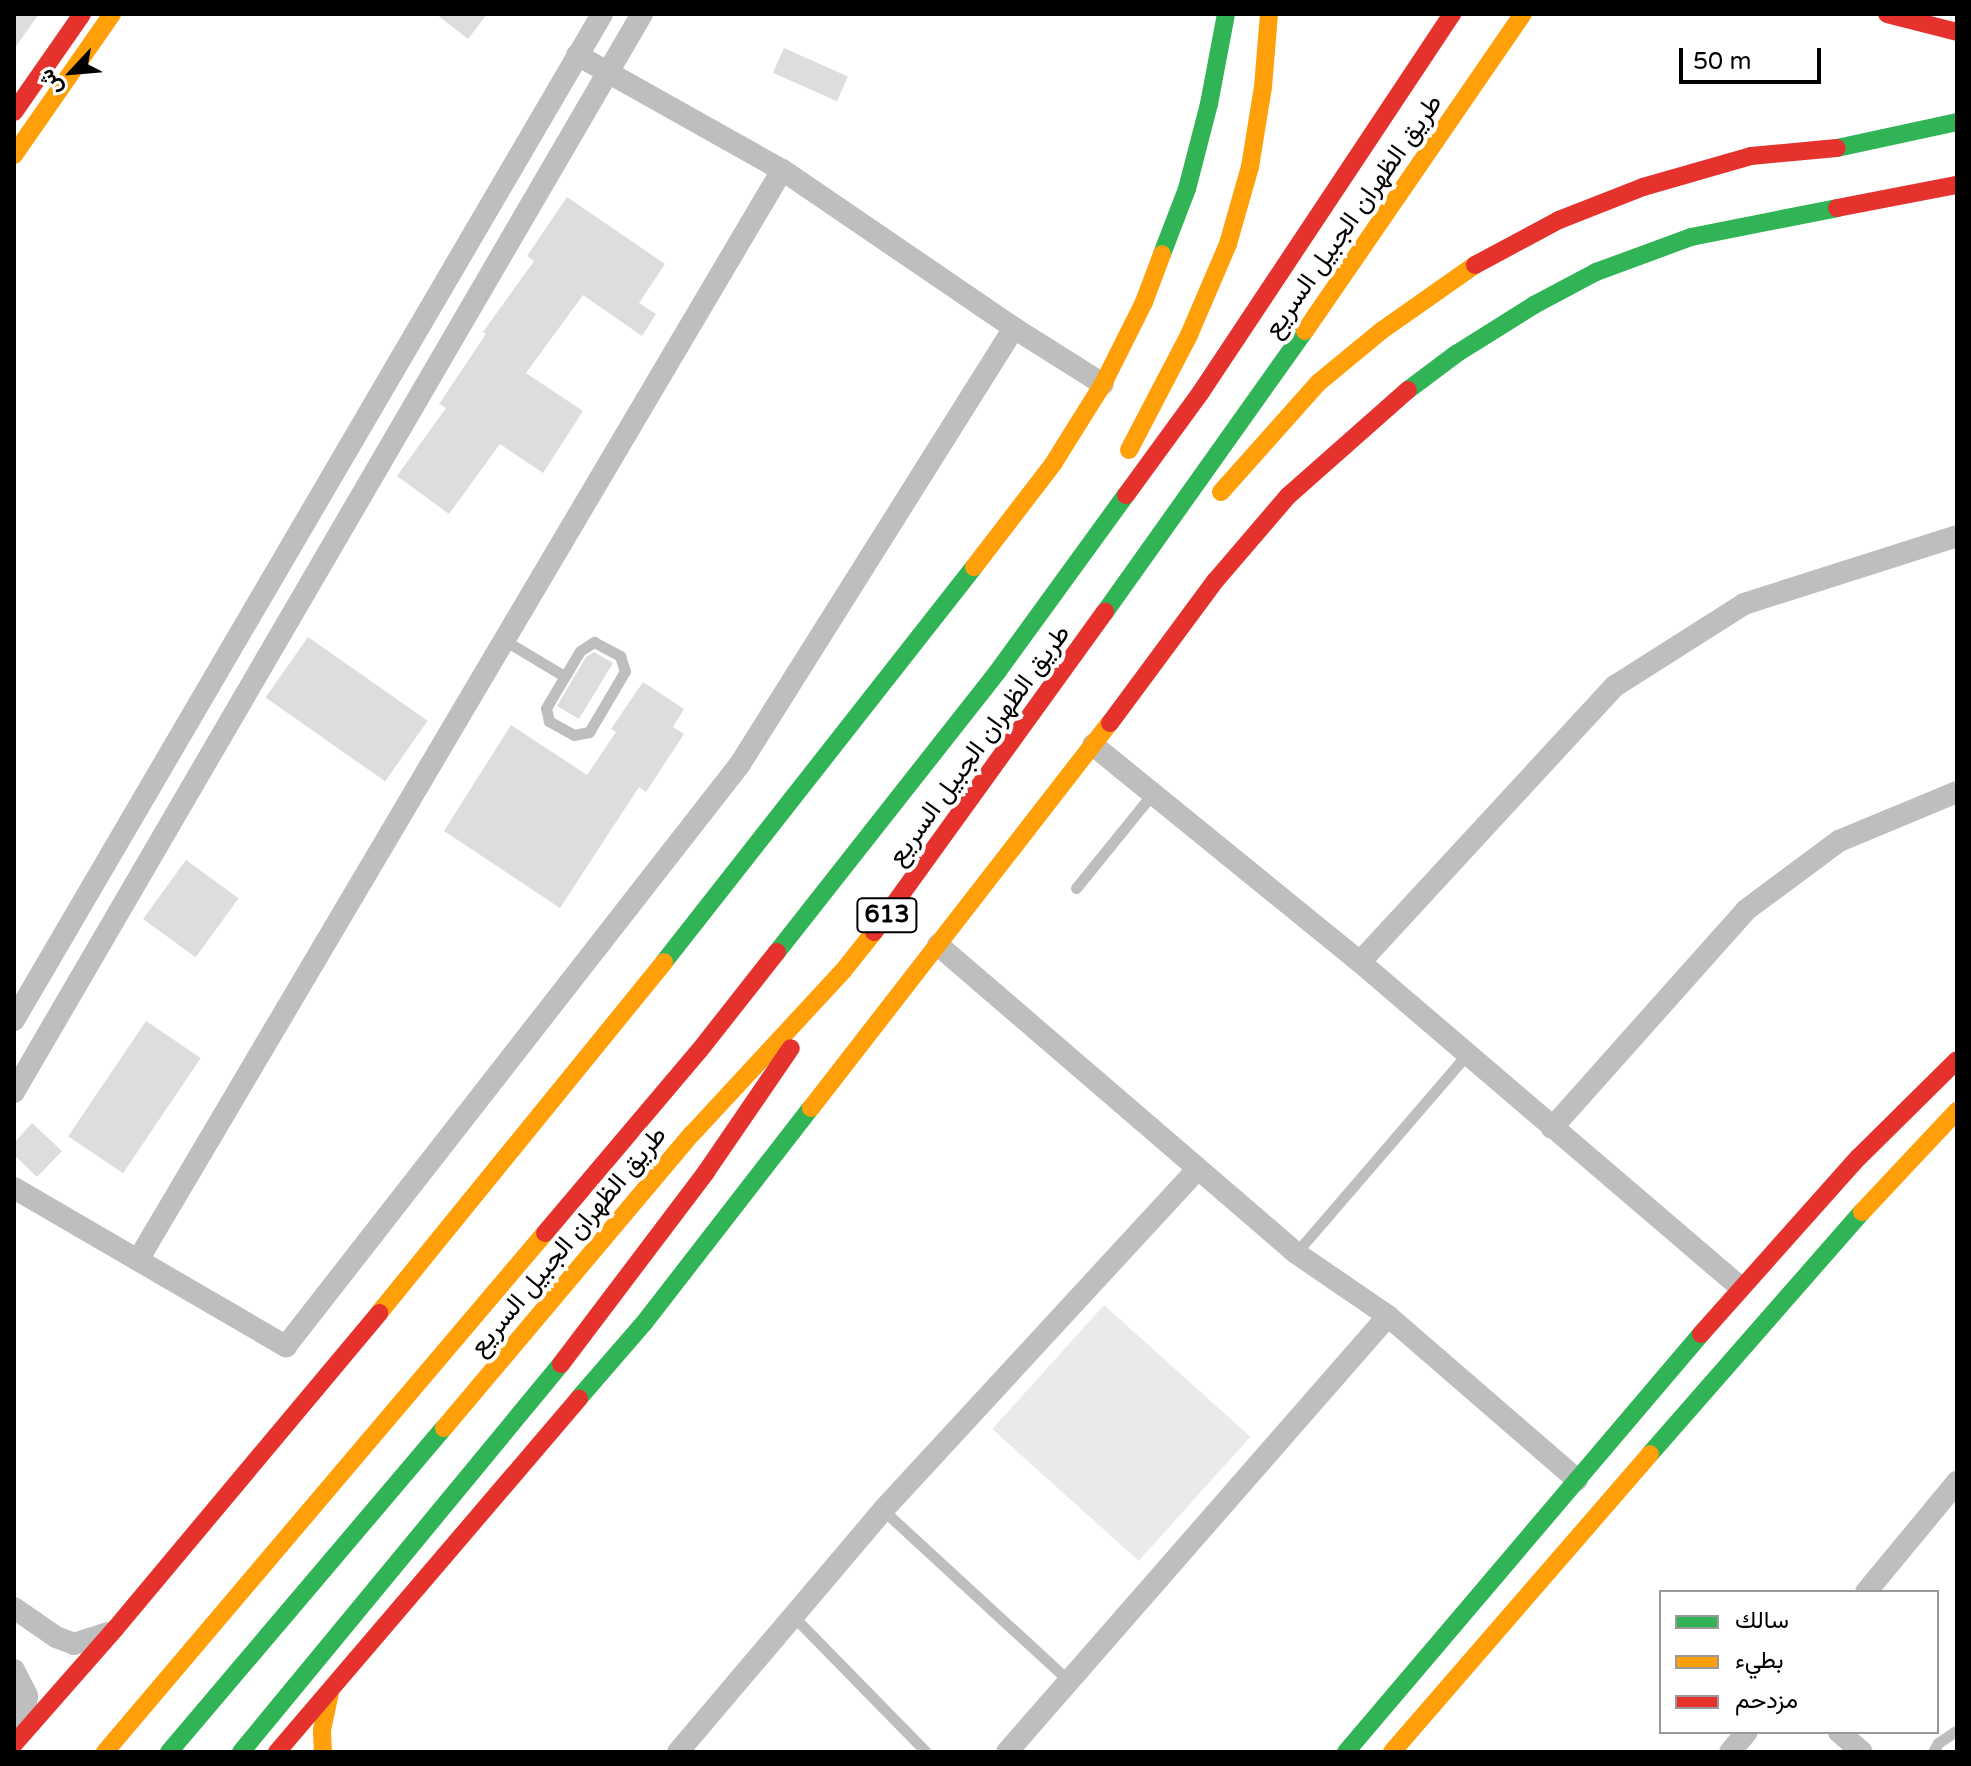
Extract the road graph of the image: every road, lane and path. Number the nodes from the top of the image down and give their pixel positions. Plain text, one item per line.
1 (82, 14) edge
2 (112, 14) edge
3 (602, 14) edge
4 (642, 14) edge
5 (1226, 14) edge
6 (1269, 14) edge
7 (1452, 14) edge
8 (1523, 14) edge
9 (1887, 14) edge
10 (1957, 32) edge
11 (577, 55) junction
12 (608, 73) junction
13 (14, 112) edge
14 (1957, 122) edge
15 (1957, 134) edge
16 (1852, 146) junction
17 (14, 155) edge
18 (782, 170) junction
19 (1957, 185) edge
20 (1014, 328) junction
21 (1103, 384) junction
22 (1123, 461) dead end
23 (1099, 500) dead end
24 (1205, 509) dead end
25 (1185, 533) dead end
26 (1957, 536) edge
27 (504, 640) junction
28 (998, 671) junction
29 (564, 676) junction
30 (1061, 677) junction
31 (1093, 745) junction
32 (1957, 792) edge
33 (1152, 794) junction
34 (1076, 888) dead end
35 (938, 945) junction
36 (1360, 962) junction
37 (843, 971) junction
38 (14, 1020) edge
39 (1467, 1054) junction
40 (1957, 1060) edge
41 (14, 1092) edge
42 (1957, 1111) edge
43 (1552, 1128) junction
44 (1198, 1169) junction
45 (14, 1188) edge
46 (1296, 1253) junction
47 (138, 1260) junction
48 (1740, 1287) junction
49 (1388, 1316) junction
50 (1577, 1480) junction
51 (1957, 1482) edge
52 (883, 1510) junction
53 (1868, 1590) edge
54 (14, 1608) edge
55 (792, 1615) junction
56 (1503, 1624) junction
57 (115, 1629) junction
58 (187, 1655) junction
59 (14, 1670) edge
60 (1410, 1675) junction
61 (1069, 1681) junction
62 (330, 1692) junction
63 (1957, 1730) edge
64 (1745, 1734) edge
65 (1841, 1734) edge
66 (17, 1741) edge
67 (680, 1751) edge
68 (90, 1752) edge
69 (105, 1752) edge
70 (169, 1752) edge
71 (241, 1752) edge
72 (277, 1752) edge
73 (323, 1752) edge
74 (926, 1752) edge
75 (1007, 1752) edge
76 (1346, 1752) edge
77 (1383, 1752) edge
78 (1392, 1752) edge
79 (1730, 1752) edge
80 (1862, 1752) edge
81 (1933, 1752) edge

1 - 13 main road
2 - 17 main road
3 - 11 street
4 - 12 street
5 - 21 main road
6 - 22 main road
7 - 28 main road, طريق الظهران الجبيل السريع / 613
8 - 30 main road, طريق الظهران الجبيل السريع / 613
9 - 10 main road
11 - 12 street
11 - 38 street
12 - 18 street
12 - 41 street
14 - 16 main road
15 - 16 main road
16 - 24 main road
18 - 20 street
18 - 27 street
19 - 31 main road
20 - 21 street
20 - 47 street
21 - 57 main road
23 - 28 main road
25 - 30 main road
26 - 36 street
27 - 29 lane
27 - 47 street
28 - 58 main road, طريق الظهران الجبيل السريع / 613
29 - 29 lane
30 - 37 main road, طريق الظهران الجبيل السريع / 613
31 - 33 street
31 - 35 main road
32 - 43 street
33 - 34 lane
33 - 36 street
35 - 44 street
35 - 62 main road
36 - 39 street
37 - 70 main road, طريق الظهران الجبيل السريع / 613
37 - 71 main road
39 - 43 street
39 - 46 lane
40 - 48 main road
42 - 56 main road
43 - 48 street
44 - 46 street
44 - 52 street
45 - 47 street
46 - 49 street
48 - 50 main road
49 - 50 street
49 - 61 street
50 - 56 main road
50 - 60 main road
51 - 53 street
52 - 55 street
52 - 61 lane
54 - 57 street
55 - 67 street
55 - 74 lane
56 - 78 main road
57 - 66 main road
58 - 68 main road
58 - 69 main road, طريق الظهران الجبيل السريع / 613
59 - 66 street
60 - 76 main road
60 - 77 main road
61 - 75 street
62 - 72 main road
62 - 73 main road
63 - 81 lane
64 - 79 street
65 - 80 street

